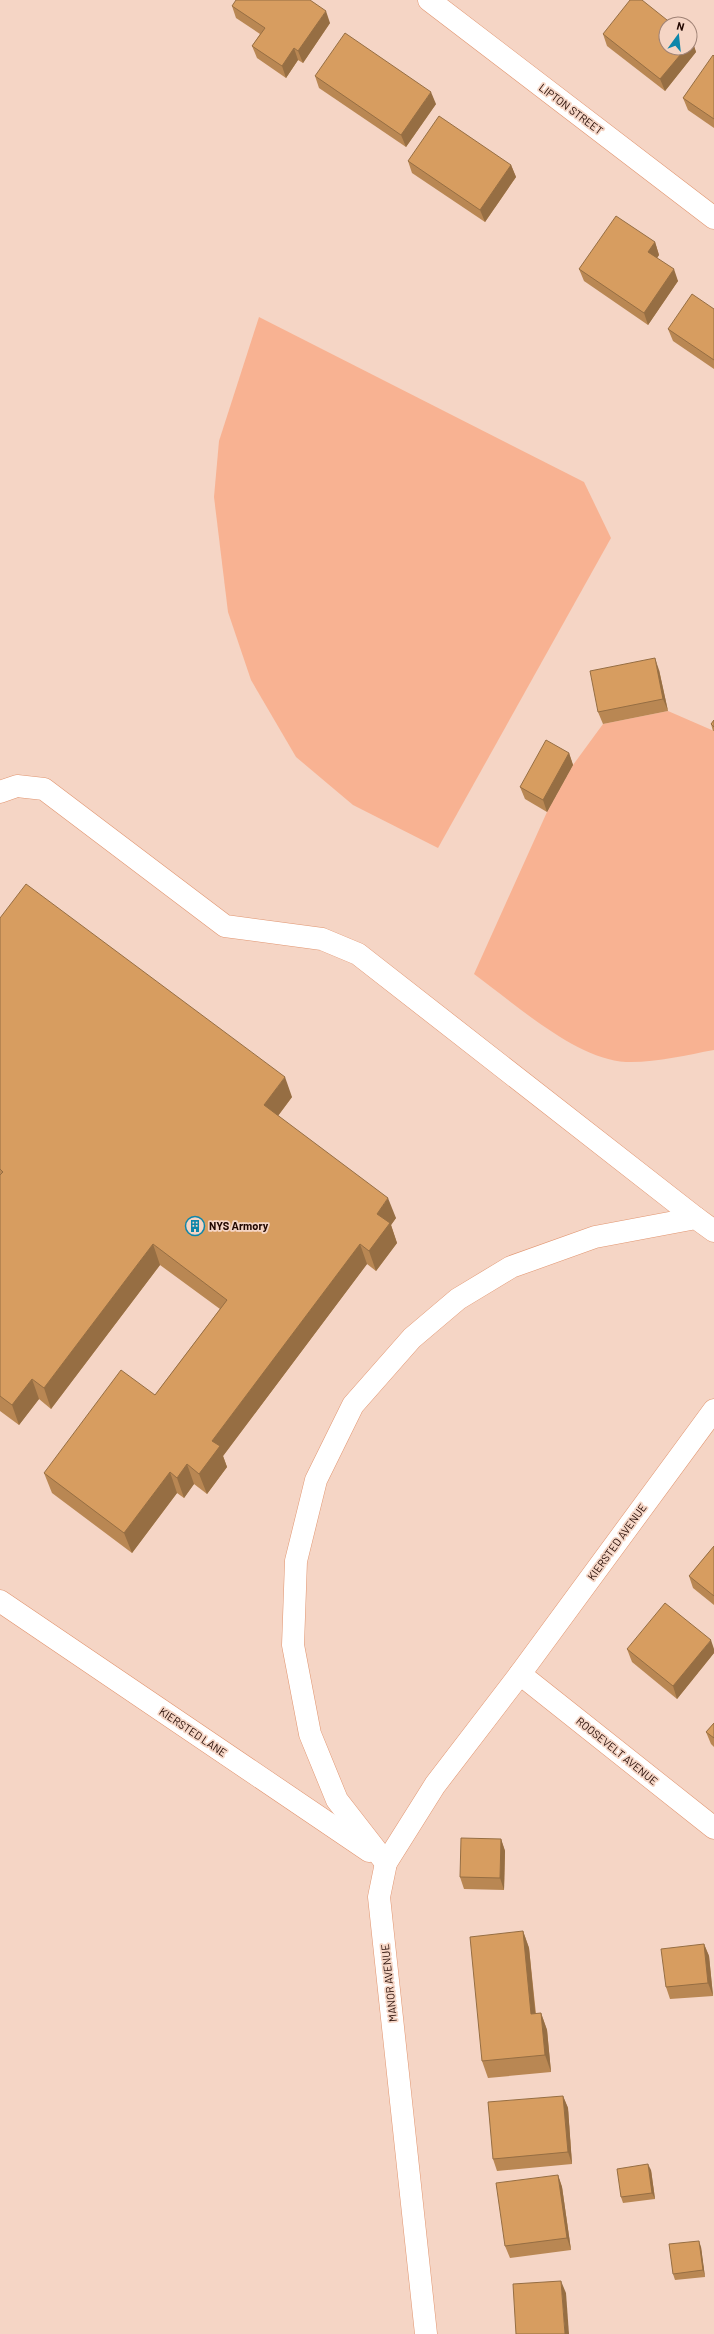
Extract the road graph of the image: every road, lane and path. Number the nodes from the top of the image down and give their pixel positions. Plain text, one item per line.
1 (429, 0) edge
2 (714, 218) edge
3 (0, 792) edge
4 (696, 1218) junction
5 (714, 1231) edge
6 (714, 1410) edge
7 (0, 1601) edge
8 (520, 1674) junction
9 (714, 1828) edge
10 (386, 1863) junction
11 (426, 2334) edge

1 - 2 street, LIPTON STREET
3 - 4 street
4 - 5 street
4 - 10 street
6 - 8 street, KIERSTED AVENUE
7 - 10 street, KIERSTED LANE
8 - 9 street, ROOSEVELT AVENUE
8 - 10 street, MANOR AVENUE
10 - 11 street, MANOR AVENUE

